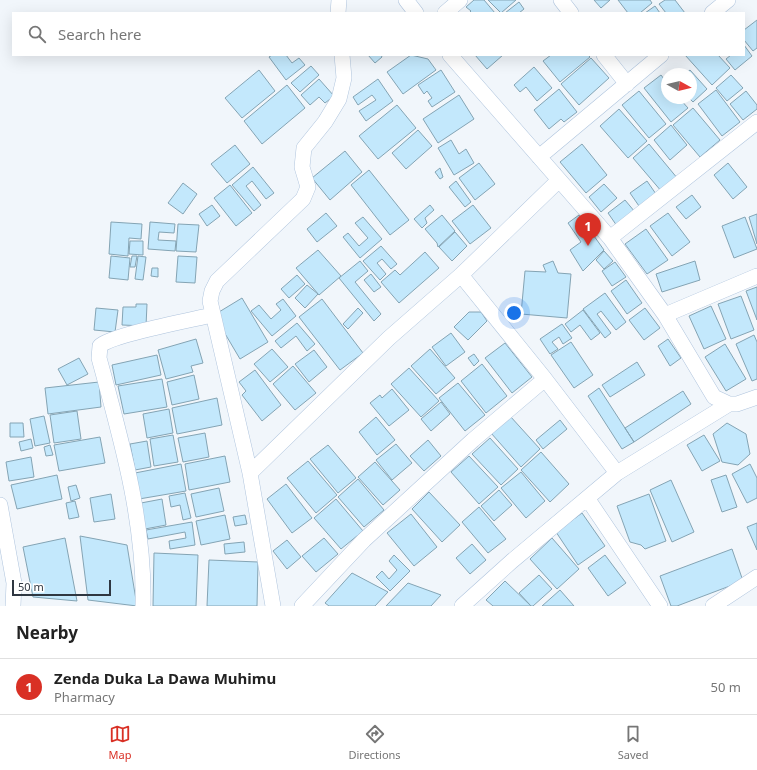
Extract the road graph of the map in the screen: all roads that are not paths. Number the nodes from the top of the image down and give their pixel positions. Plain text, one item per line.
1 (339, 0) edge
2 (406, 0) edge
3 (460, 0) edge
4 (561, 0) edge
5 (728, 0) edge
6 (338, 12) edge
7 (415, 12) edge
8 (446, 12) edge
9 (570, 12) edge
10 (713, 12) edge
11 (342, 56) edge
12 (451, 56) edge
13 (605, 56) edge
14 (660, 56) edge
15 (627, 84) junction
16 (757, 122) edge
17 (539, 157) junction
18 (558, 181) junction
19 (610, 238) junction
20 (461, 275) junction
21 (757, 276) edge
22 (212, 315) junction
23 (665, 315) junction
24 (545, 379) junction
25 (757, 398) edge
26 (729, 404) junction
27 (250, 473) junction
28 (617, 473) junction
29 (587, 498) junction
30 (0, 505) edge
31 (757, 577) edge
32 (13, 606) edge
33 (143, 606) edge
34 (273, 606) edge
35 (302, 606) edge
36 (462, 606) edge
37 (660, 606) edge
38 (713, 606) edge

1 - 6 street
2 - 7 street
3 - 8 street
4 - 9 street
5 - 10 street
11 - 22 street
12 - 17 street
13 - 15 street
14 - 15 street
15 - 17 street
16 - 19 street
17 - 18 street
18 - 19 street
18 - 20 street
19 - 23 street
20 - 24 street
20 - 27 street
21 - 23 street
22 - 27 street
22 - 33 street
23 - 26 street
24 - 28 street
24 - 35 street
25 - 26 street
26 - 28 street
27 - 34 street
28 - 29 street
29 - 36 street
29 - 37 street
30 - 32 street
31 - 38 street

